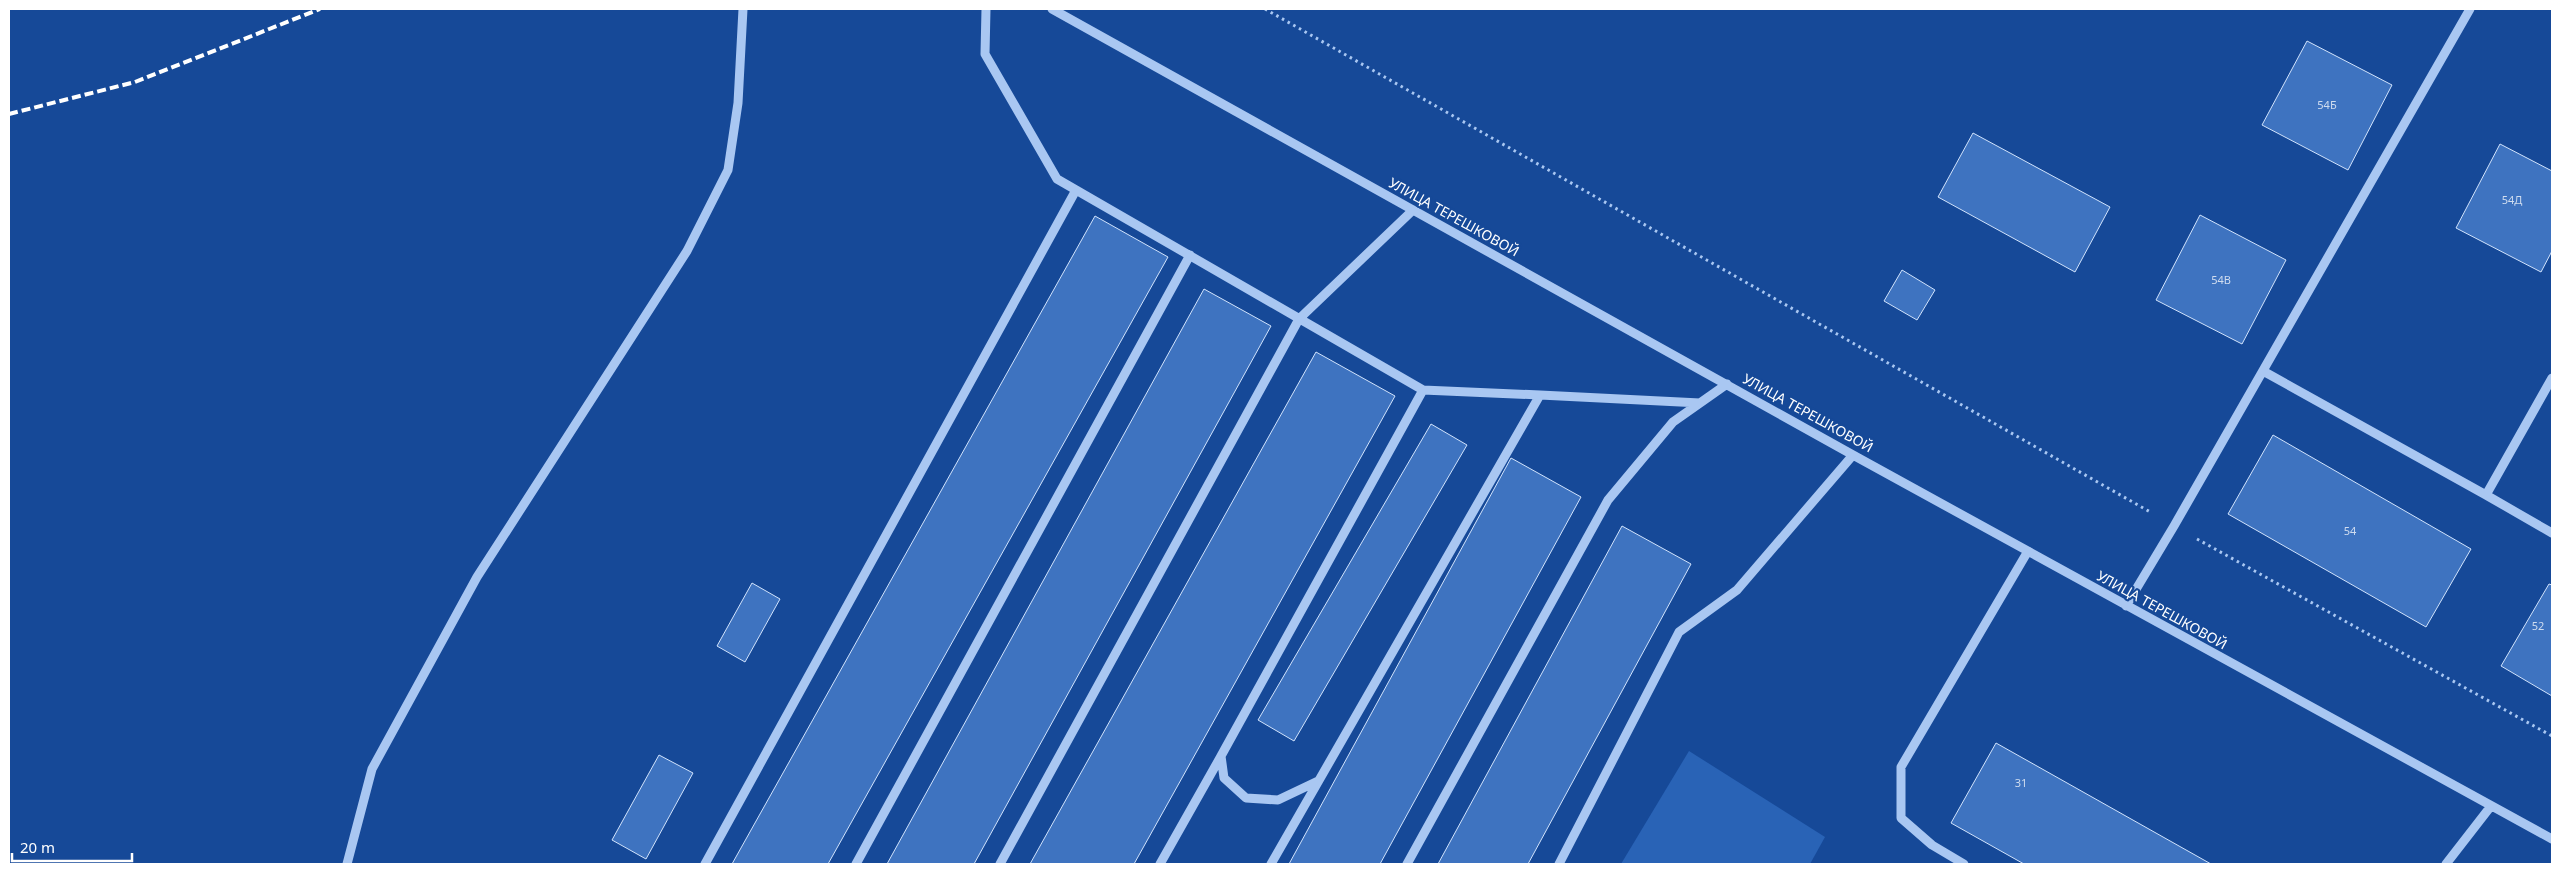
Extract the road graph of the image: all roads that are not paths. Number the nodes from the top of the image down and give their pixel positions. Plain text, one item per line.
1 (743, 9) edge
2 (986, 9) edge
3 (1052, 9) edge
4 (2470, 9) edge
5 (1076, 190) junction
6 (1413, 210) junction
7 (1190, 255) junction
8 (1299, 318) junction
9 (2263, 371) junction
10 (2552, 378) edge
11 (1728, 384) junction
12 (1423, 390) junction
13 (1540, 395) junction
14 (1700, 402) junction
15 (1853, 455) junction
16 (2486, 495) junction
17 (2552, 533) edge
18 (2028, 551) junction
19 (2126, 606) junction
20 (1221, 756) junction
21 (1318, 781) junction
22 (2492, 806) junction
23 (2552, 840) edge
24 (346, 864) edge
25 (704, 864) edge
26 (856, 864) edge
27 (1000, 864) edge
28 (1160, 864) edge
29 (1271, 864) edge
30 (1408, 864) edge
31 (1559, 864) edge
32 (1964, 864) edge
33 (2446, 864) edge

1 - 24 street
2 - 5 street
3 - 6 street, УЛИЦА ТЕРЕШКОВОЙ
4 - 9 street
5 - 7 street
5 - 25 street
6 - 8 street
6 - 11 street, УЛИЦА ТЕРЕШКОВОЙ
7 - 8 street
7 - 26 street
8 - 12 street
8 - 27 street
9 - 16 street
9 - 19 street
10 - 16 street
11 - 14 street
11 - 15 street, УЛИЦА ТЕРЕШКОВОЙ
12 - 13 street
12 - 20 street
13 - 14 street
13 - 21 street
14 - 30 street
15 - 18 street, УЛИЦА ТЕРЕШКОВОЙ
15 - 31 street
16 - 17 street
18 - 19 street, УЛИЦА ТЕРЕШКОВОЙ
18 - 32 street
19 - 22 street, УЛИЦА ТЕРЕШКОВОЙ
20 - 21 street
20 - 28 street
21 - 29 street
22 - 23 street, УЛИЦА ТЕРЕШКОВОЙ
22 - 33 street

